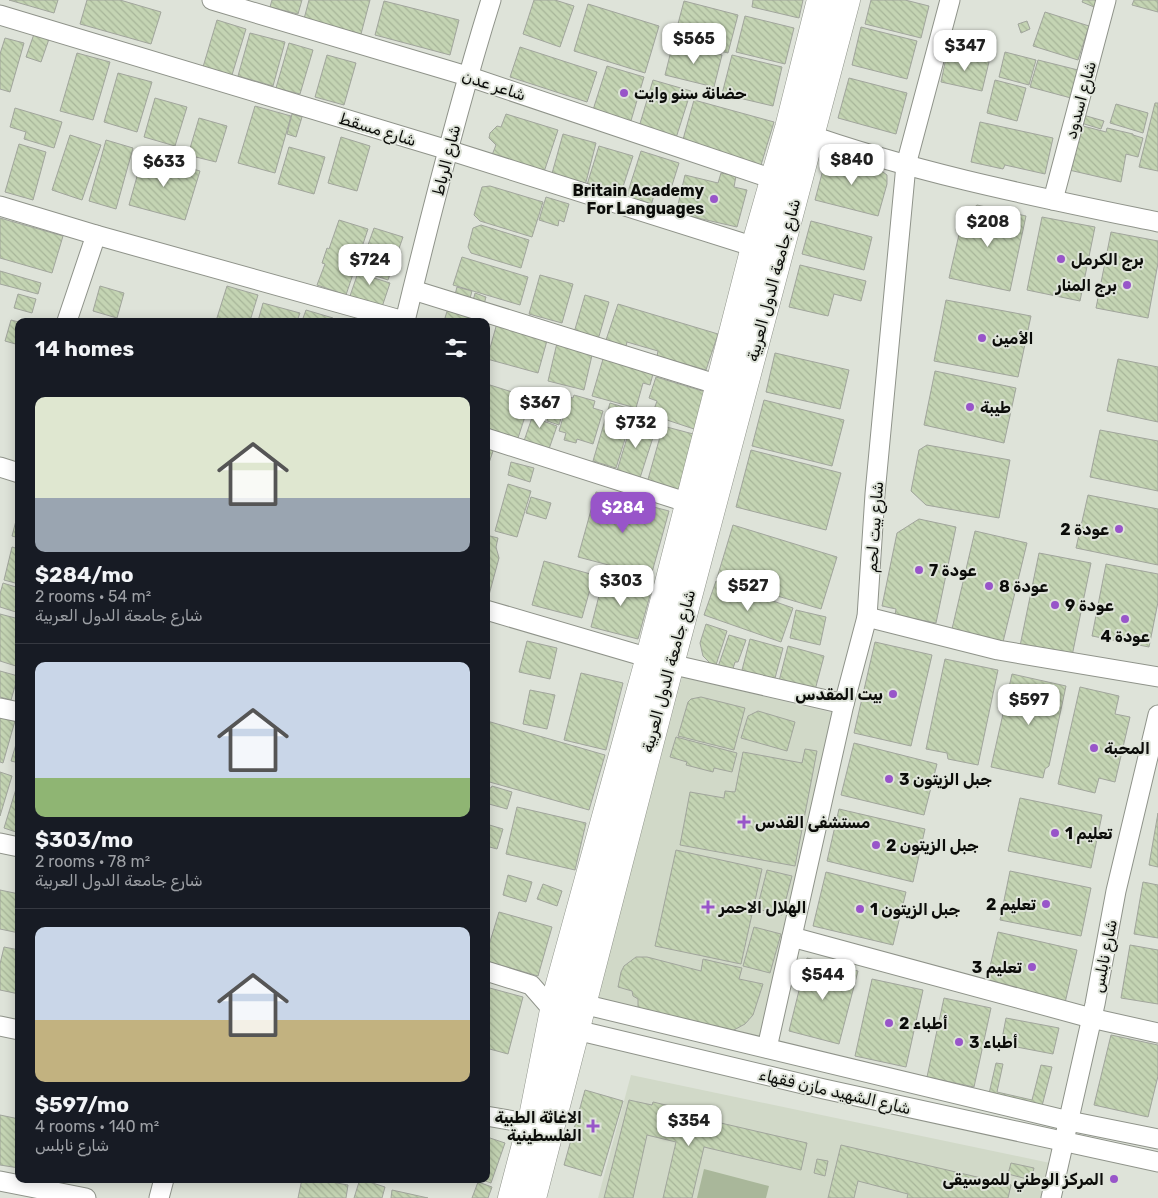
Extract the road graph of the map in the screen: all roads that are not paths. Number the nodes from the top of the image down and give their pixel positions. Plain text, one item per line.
1 (212, 0) edge
2 (491, 0) edge
3 (822, 0) edge
4 (846, 0) edge
5 (950, 0) edge
6 (1106, 0) edge
7 (0, 14) edge
8 (467, 76) junction
9 (800, 132) junction
10 (448, 150) junction
11 (906, 165) junction
12 (773, 179) junction
13 (1053, 200) junction
14 (0, 206) edge
15 (1158, 222) edge
16 (96, 235) junction
17 (755, 247) junction
18 (413, 290) junction
19 (68, 318) edge
20 (394, 318) edge
21 (406, 318) edge
22 (719, 386) junction
23 (490, 439) edge
24 (689, 503) junction
25 (490, 611) edge
26 (867, 618) junction
27 (660, 661) junction
28 (1158, 677) edge
29 (844, 704) junction
30 (0, 708) edge
31 (15, 711) edge
32 (1158, 714) edge
33 (0, 843) edge
34 (15, 846) edge
35 (792, 937) junction
36 (490, 972) edge
37 (565, 1011) junction
38 (1091, 1018) junction
39 (0, 1026) edge
40 (15, 1029) edge
41 (1158, 1033) edge
42 (767, 1048) junction
43 (490, 1117) edge
44 (1069, 1121) junction
45 (526, 1123) dead end
46 (1158, 1139) edge
47 (1064, 1142) junction
48 (1158, 1162) edge
49 (0, 1181) edge
50 (163, 1183) edge
51 (86, 1198) edge
52 (159, 1198) edge
53 (512, 1198) edge
54 (532, 1198) edge
55 (1050, 1198) edge

1 - 8 street, شاعر عدن
2 - 8 street, شارع الرباط
3 - 9 main road, شارع جامعة الدول العربية
4 - 9 main road, شارع جامعة الدول العربية
5 - 11 street, شارع بيت لحم
6 - 13 street, شارع اسدود
7 - 10 street, شارع مسقط
8 - 10 street, شارع الرباط
8 - 12 street, شاعر عدن
9 - 11 street
9 - 12 main road, شارع جامعة الدول العربية
9 - 27 main road, شارع جامعة الدول العربية
10 - 17 street, شارع مسقط
10 - 18 street, شارع الرباط
11 - 13 street
11 - 26 street, شارع بيت لحم
12 - 17 main road, شارع جامعة الدول العربية
13 - 15 street
14 - 16 street
16 - 19 street
16 - 20 street
17 - 22 main road, شارع جامعة الدول العربية
18 - 21 street, شارع الرباط
18 - 22 street
22 - 24 main road, شارع جامعة الدول العربية
23 - 24 street
24 - 27 main road, شارع جامعة الدول العربية
25 - 27 street
26 - 28 street
26 - 29 street, شارع بيت لحم
27 - 29 street
27 - 37 main road, شارع جامعة الدول العربية
29 - 35 street, شارع بيت لحم
30 - 31 street
32 - 38 street, شارع نابلس
33 - 34 street
35 - 38 street
35 - 42 street, شارع بيت لحم
36 - 37 street, شارع الشهيد مازن فقهاء
37 - 42 street, شارع الشهيد مازن فقهاء
37 - 47 street, شارع الشهيد مازن فقهاء
37 - 53 main road, شارع جامعة الدول العربية
37 - 54 main road, شارع جامعة الدول العربية
38 - 41 street
38 - 44 street, شارع نابلس
39 - 40 street
42 - 44 street, شارع الشهيد مازن فقهاء
43 - 45 street
44 - 46 street, شارع الشهيد مازن فقهاء
44 - 47 street, شارع نابلس
47 - 48 street, شارع الشهيد مازن فقهاء
47 - 55 street, شارع نابلس
49 - 51 street
50 - 52 street

